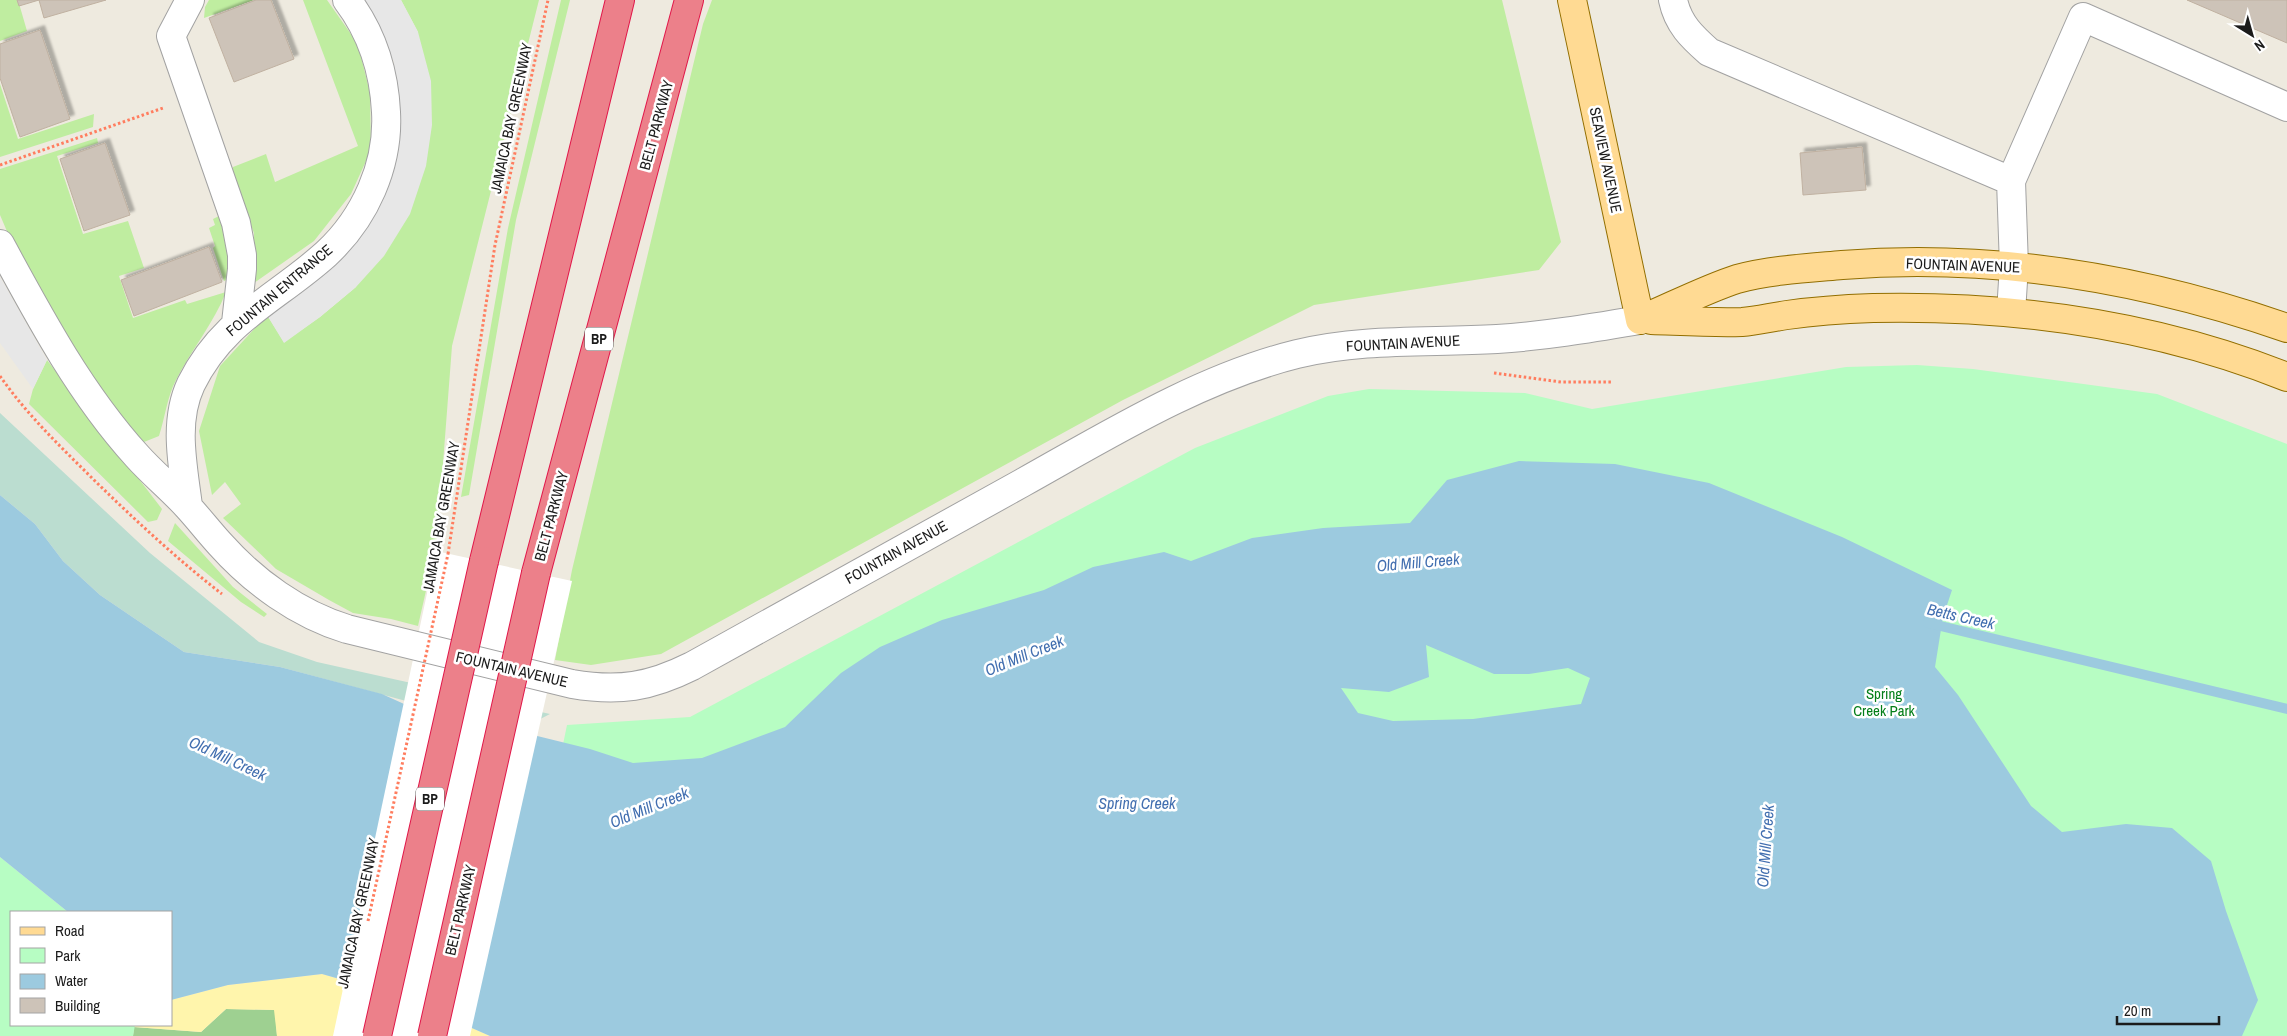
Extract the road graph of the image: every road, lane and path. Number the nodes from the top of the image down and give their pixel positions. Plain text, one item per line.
1 (190, 0) edge
2 (346, 0) edge
3 (548, 0) edge
4 (620, 0) edge
5 (689, 0) edge
6 (1572, 0) edge
7 (1673, 0) edge
8 (192, 98) junction
9 (2287, 107) edge
10 (0, 165) edge
11 (2012, 181) junction
12 (0, 244) edge
13 (2014, 266) junction
14 (2011, 312) junction
15 (1640, 320) junction
16 (236, 323) junction
17 (2287, 328) edge
18 (1491, 372) dead end
19 (0, 376) edge
20 (2287, 378) edge
21 (1611, 382) dead end
22 (188, 506) junction
23 (228, 598) dead end
24 (366, 930) dead end
25 (377, 1036) edge
26 (432, 1036) edge

1 - 8 street
2 - 16 street, FOUNTAIN ENTRANCE
3 - 24 path, JAMAICA BAY GREENWAY, bridge
4 - 25 highway, BP, bridge
5 - 26 highway, BELT PARKWAY / BP, bridge
6 - 15 main road, SEAVIEW AVENUE
7 - 11 street
8 - 10 path
8 - 16 street
9 - 11 street
11 - 13 street
12 - 22 street
13 - 14 street
13 - 15 main road, FOUNTAIN AVENUE
13 - 17 main road, FOUNTAIN AVENUE
14 - 15 main road, FOUNTAIN AVENUE
14 - 20 main road, FOUNTAIN AVENUE
15 - 22 street, FOUNTAIN AVENUE
16 - 22 street, FOUNTAIN ENTRANCE
18 - 21 path
19 - 23 path

